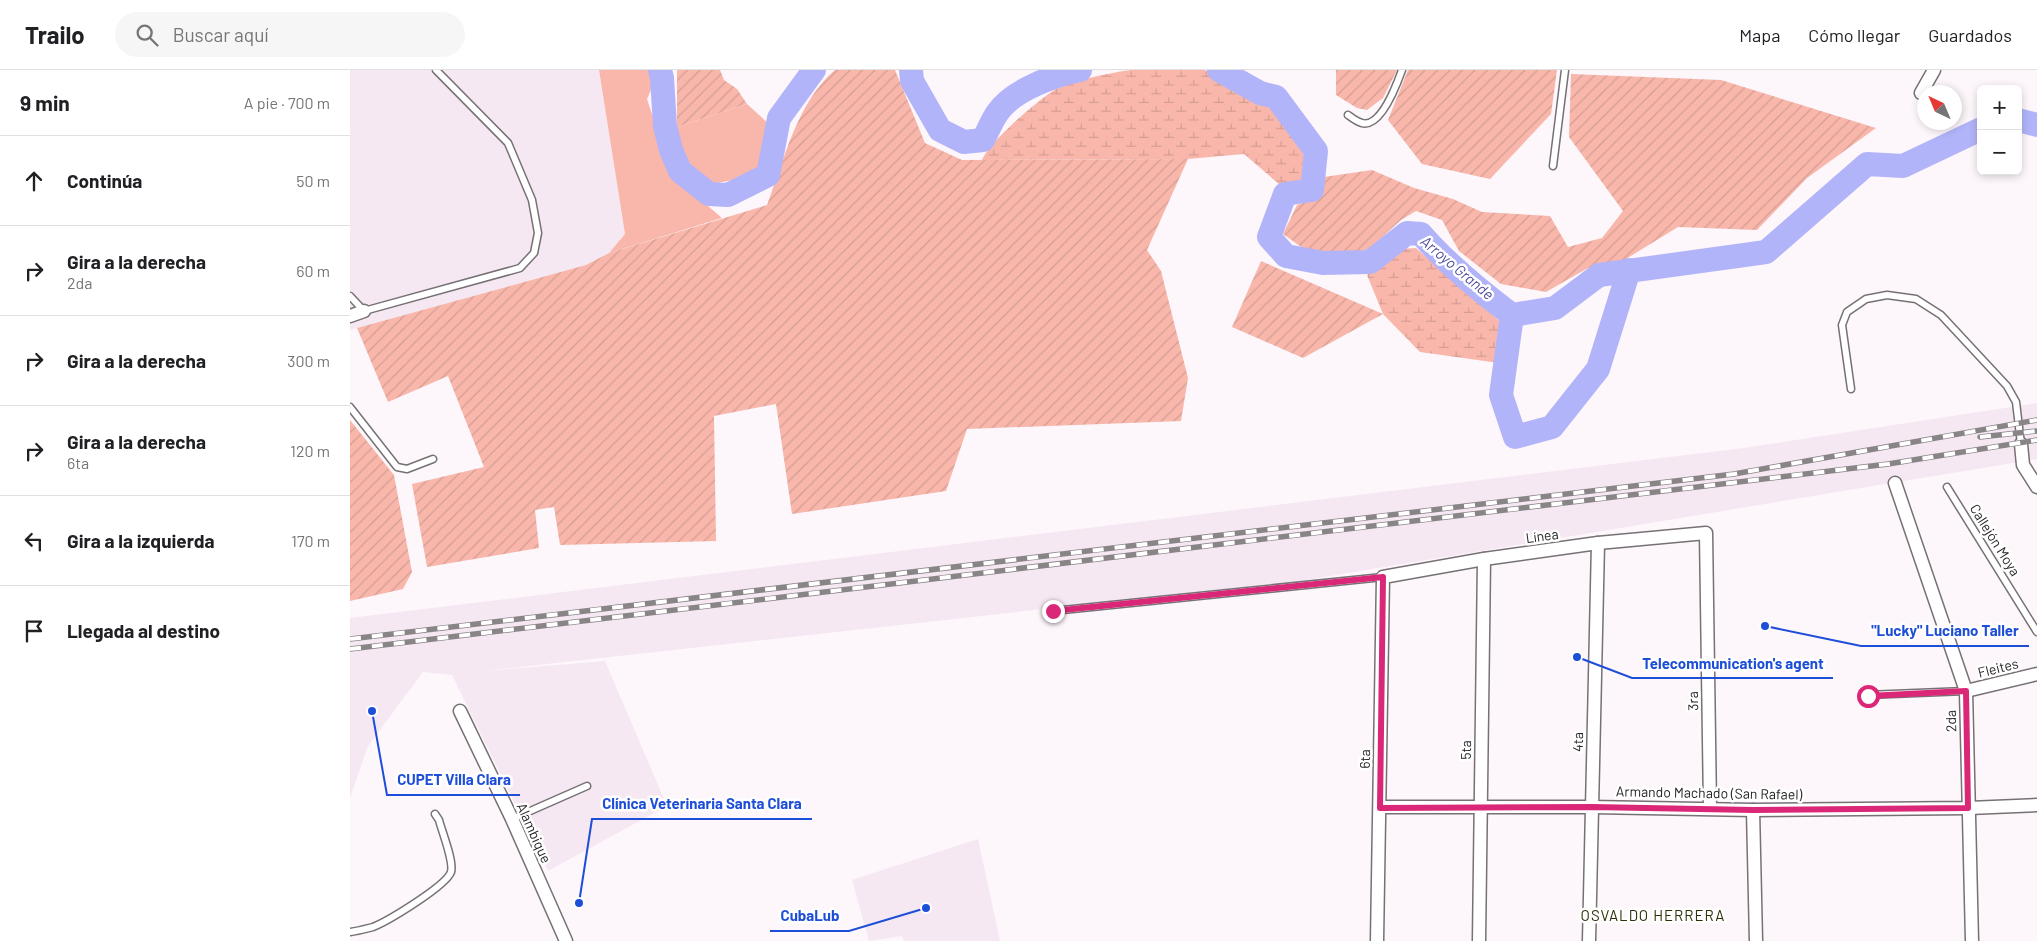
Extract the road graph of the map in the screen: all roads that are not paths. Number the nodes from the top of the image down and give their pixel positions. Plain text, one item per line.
1 (436, 70) edge
2 (1402, 70) edge
3 (1565, 70) edge
4 (1934, 70) edge
5 (1926, 85) edge
6 (1348, 115) dead end
7 (1553, 166) dead end
8 (350, 296) edge
9 (364, 311) junction
10 (350, 316) edge
11 (1851, 389) dead end
12 (350, 407) edge
13 (2020, 444) joint
14 (433, 459) dead end
15 (1895, 483) dead end
16 (1947, 487) dead end
17 (2037, 487) edge
18 (1706, 533) joint
19 (1598, 543) junction
20 (1484, 559) junction
21 (1383, 577) junction
22 (1053, 611) dead end
23 (2037, 632) edge
24 (2037, 674) edge
25 (1966, 691) junction
26 (1868, 696) dead end
27 (460, 711) dead end
28 (586, 786) dead end
29 (2037, 805) edge
30 (1592, 807) junction
31 (1380, 808) junction
32 (1481, 808) junction
33 (1710, 808) junction
34 (1968, 808) junction
35 (1753, 810) junction
36 (435, 814) dead end
37 (512, 819) junction
38 (350, 932) edge
39 (566, 941) edge
40 (1377, 941) edge
41 (1479, 941) edge
42 (1589, 941) edge
43 (1756, 941) edge
44 (1972, 941) edge

1 - 9 lane
2 - 6 lane
3 - 7 lane
4 - 5 street
8 - 9 lane
9 - 10 street
11 - 13 lane
12 - 14 lane
13 - 17 street
15 - 25 street, 2da
16 - 23 lane, Callejón Moya
18 - 19 street, Línea
18 - 33 street, 3ra
19 - 20 street, Línea
19 - 30 street, 4ta
20 - 21 street, Línea
20 - 32 street, 5ta
21 - 22 lane
21 - 31 street, 6ta
24 - 25 street, Fleites
25 - 26 lane
25 - 34 street, 2da
27 - 37 street, Alambique
28 - 37 lane
29 - 34 street, Armando Machado (San Rafael)
30 - 32 street, Armando Machado (San Rafael)
30 - 33 street, Armando Machado (San Rafael)
30 - 42 street, 4ta
31 - 32 street, Armando Machado (San Rafael)
31 - 40 street, 6ta
32 - 41 street, 5ta
33 - 35 street, Armando Machado (San Rafael)
34 - 35 street, Armando Machado (San Rafael)
34 - 44 street, 2da
35 - 43 street
36 - 38 lane
37 - 39 street, Alambique

